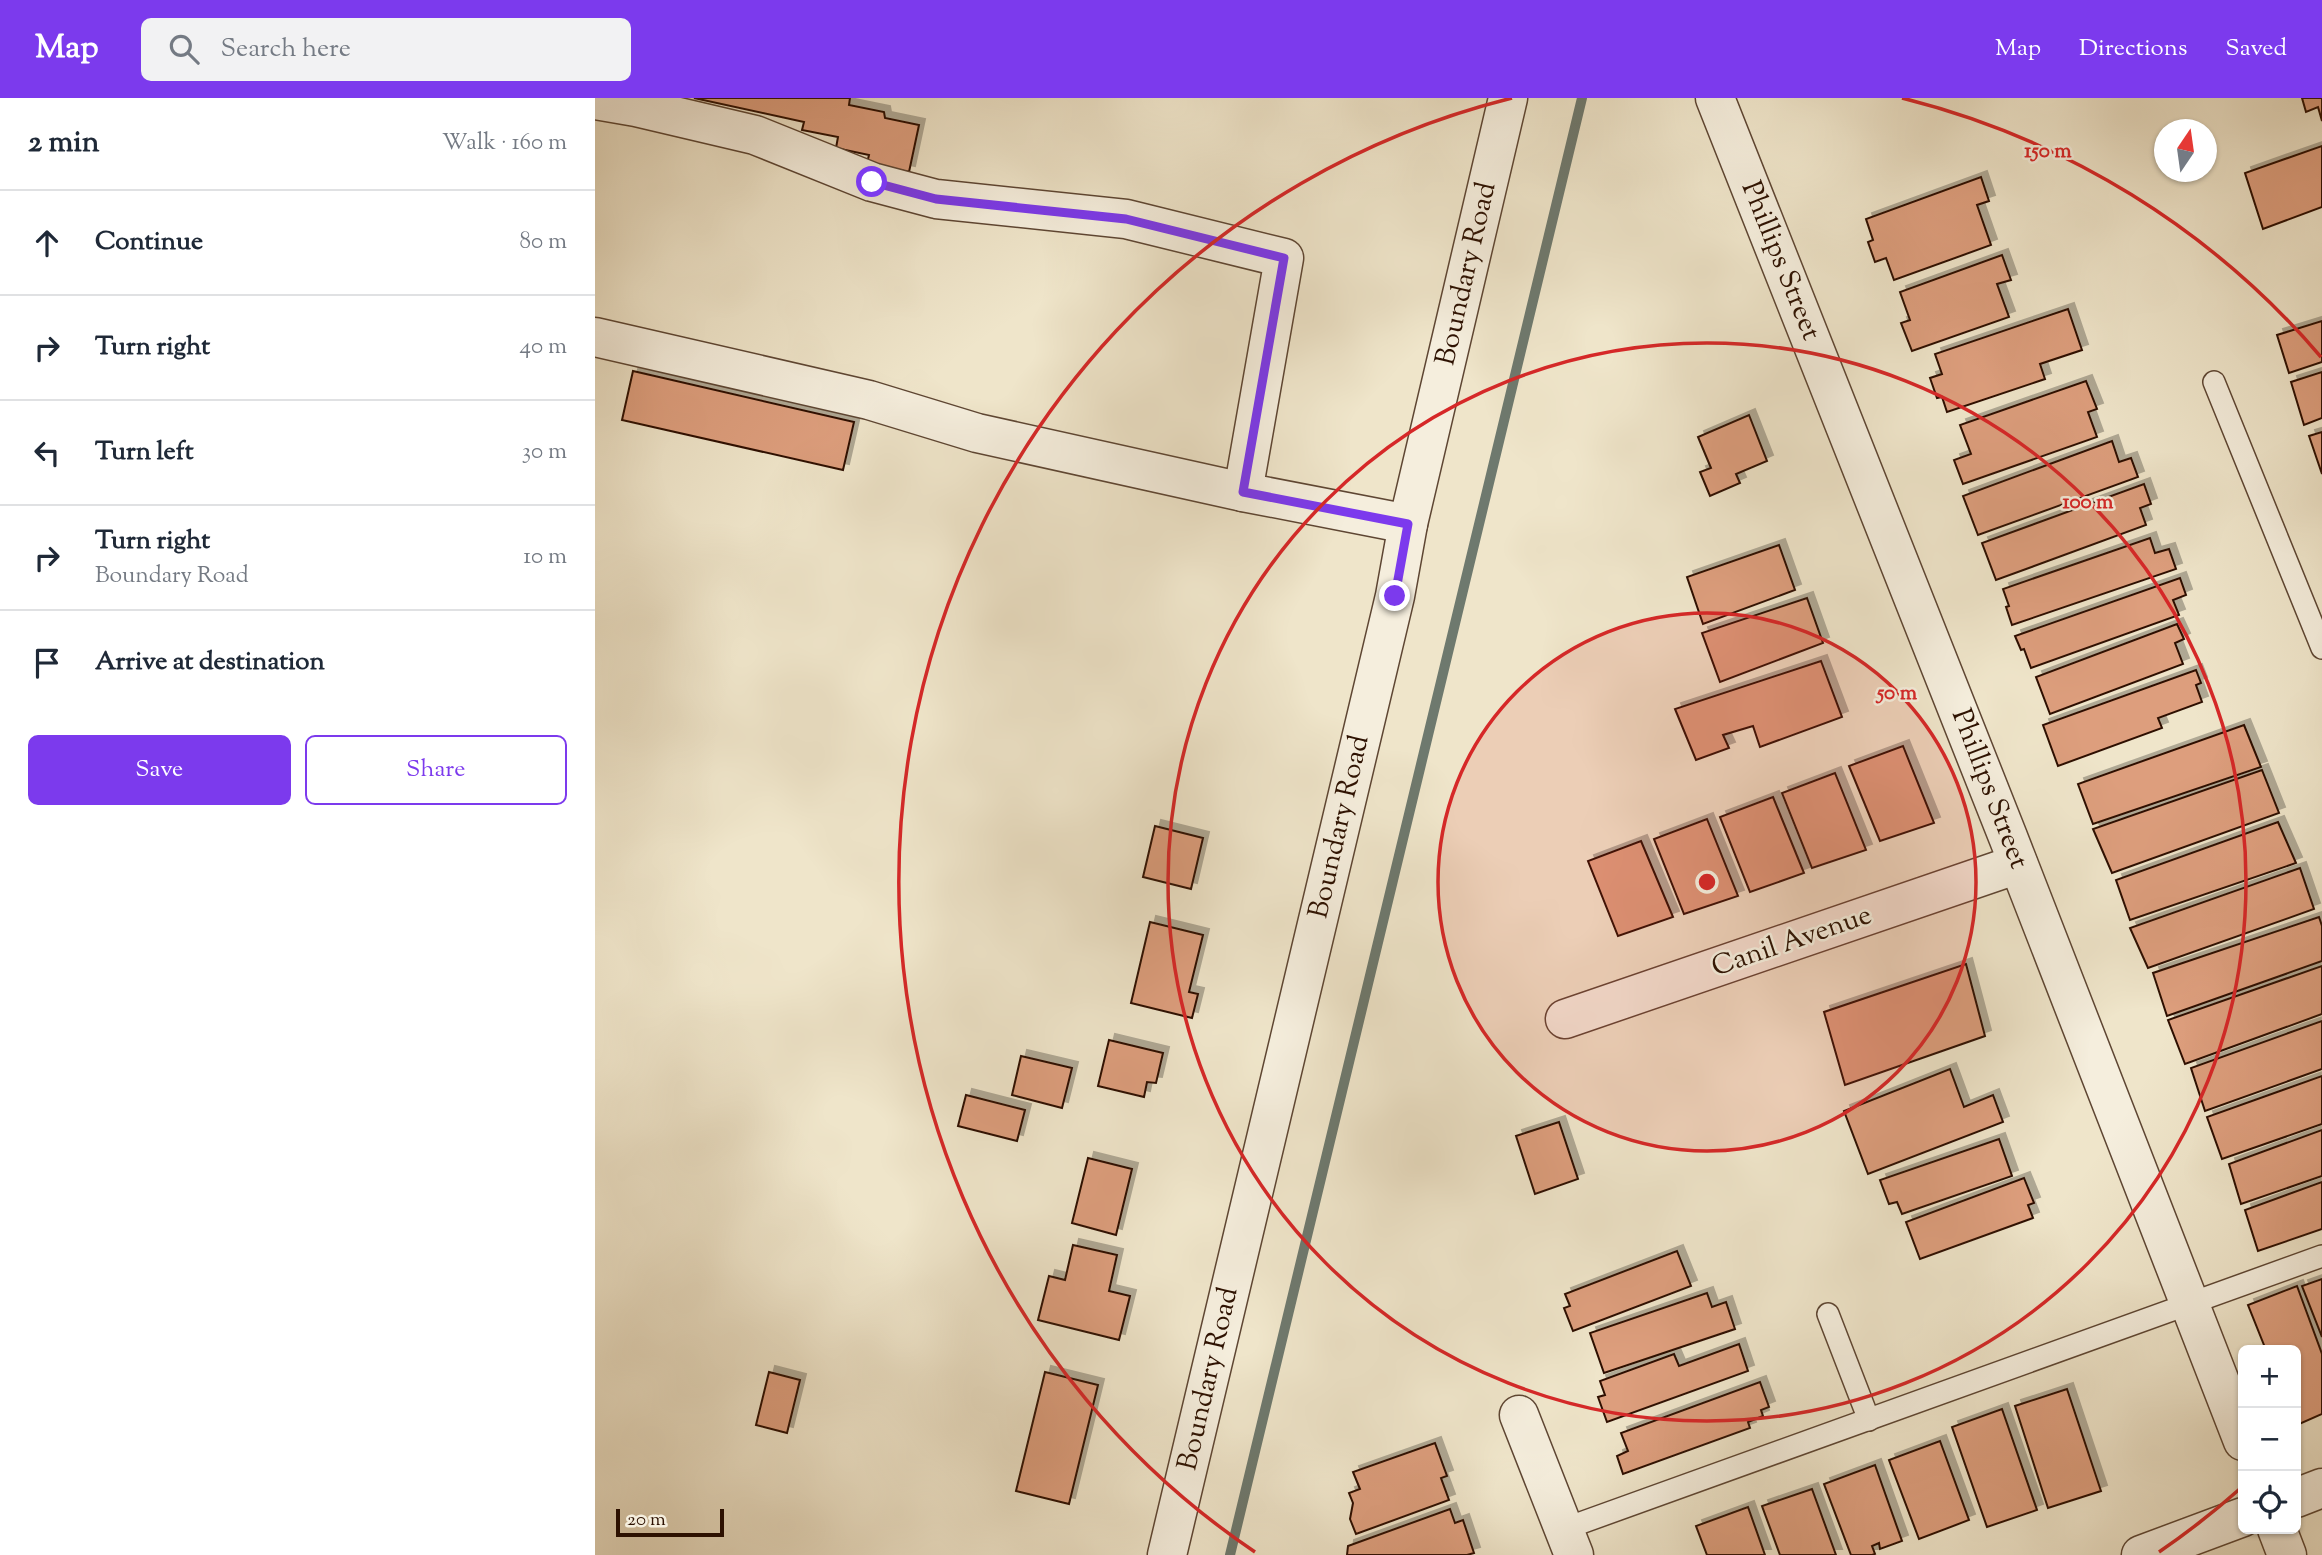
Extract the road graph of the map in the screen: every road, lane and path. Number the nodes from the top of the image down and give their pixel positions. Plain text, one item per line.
1 (1508, 98) edge
2 (1715, 98) edge
3 (595, 100) edge
4 (595, 337) edge
5 (2214, 383) dead end
6 (1243, 492) junction
7 (1408, 524) junction
8 (2322, 648) edge
9 (2018, 864) junction
10 (1565, 1019) dead end
11 (2322, 1256) edge
12 (2189, 1305) junction
13 (1828, 1314) dead end
14 (1519, 1415) dead end
15 (1869, 1420) junction
16 (2238, 1428) edge
17 (2322, 1488) edge
18 (2301, 1496) edge
19 (2238, 1519) edge
20 (2279, 1534) edge
21 (1569, 1542) edge
22 (1167, 1555) edge
23 (2141, 1555) edge
24 (2287, 1555) edge

1 - 7 street, Boundary Road
2 - 9 street, Phillips Street
3 - 6 street
4 - 6 street
5 - 8 lane
6 - 7 street
7 - 22 street, Boundary Road
9 - 10 street, Canil Avenue
9 - 12 street, Phillips Street
11 - 12 lane
12 - 15 lane
12 - 16 street, Phillips Street
13 - 15 lane
14 - 21 street
15 - 21 lane
17 - 18 street
19 - 23 street
20 - 24 street

